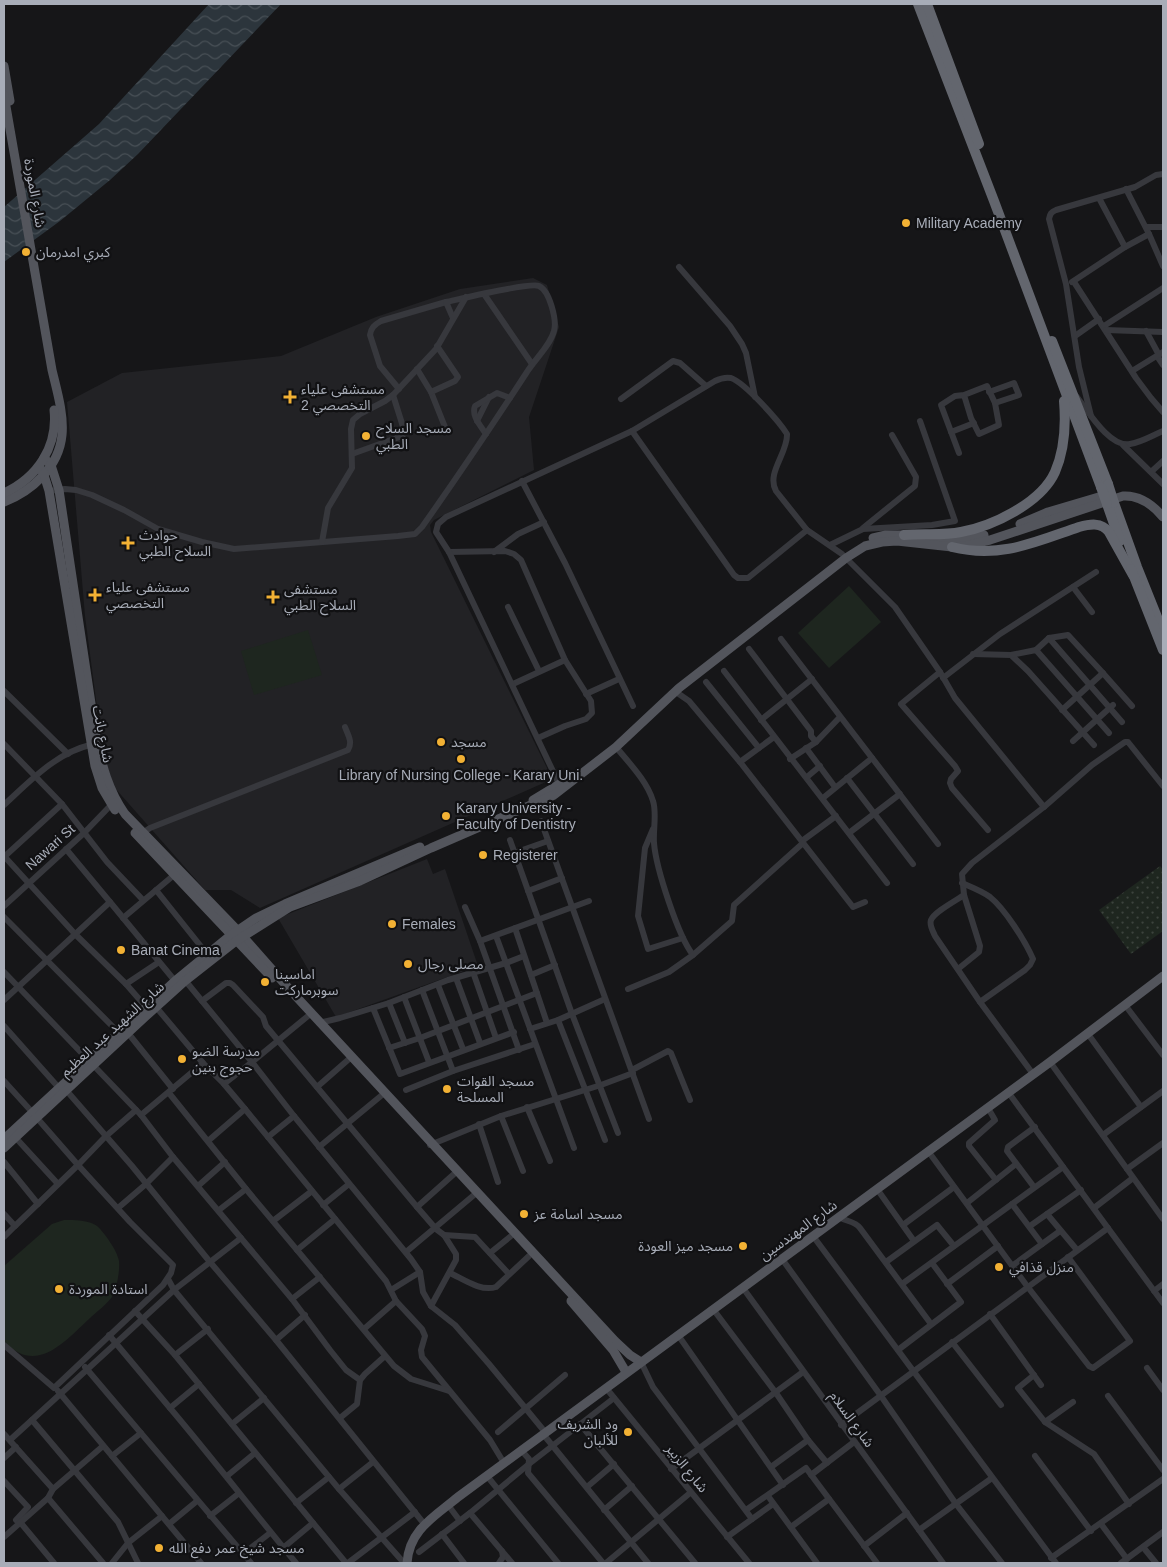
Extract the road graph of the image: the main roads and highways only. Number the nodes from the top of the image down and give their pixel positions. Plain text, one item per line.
1 (918, 4) edge
2 (927, 4) edge
3 (4, 66) edge
4 (4, 95) edge
5 (4, 124) edge
6 (34, 264) junction
7 (1068, 390) junction
8 (44, 463) junction
9 (44, 475) junction
10 (54, 490) junction
11 (26, 491) junction
12 (4, 494) edge
13 (4, 502) edge
14 (1111, 504) junction
15 (1163, 509) edge
16 (1163, 517) edge
17 (904, 535) junction
18 (952, 547) junction
19 (844, 556) junction
20 (1133, 575) junction
21 (1145, 585) junction
22 (1163, 615) edge
23 (1163, 632) edge
24 (1163, 650) edge
25 (560, 787) junction
26 (140, 835) junction
27 (430, 846) junction
28 (221, 914) junction
29 (256, 918) junction
30 (268, 920) junction
31 (237, 936) junction
32 (221, 953) junction
33 (256, 955) junction
34 (1163, 977) edge
35 (180, 979) junction
36 (318, 1023) junction
37 (123, 1033) junction
38 (10, 1138) edge
39 (431, 1144) junction
40 (4, 1148) edge
41 (520, 1242) junction
42 (570, 1296) junction
43 (640, 1362) junction
44 (626, 1372) junction
45 (406, 1563) edge

1 - 7 highway
2 - 7 highway
3 - 6 main road
4 - 6 main road, شارع الموردة
5 - 6 main road
6 - 8 main road, شارع الموردة
7 - 14 highway, bridge
7 - 17 highway
8 - 9 main road, شارع الموردة
8 - 10 main road, شارع بانت
8 - 12 main road, شارع الموردة
9 - 10 main road, شارع بانت
9 - 11 main road, شارع الموردة
10 - 11 main road
10 - 26 main road, شارع بانت
10 - 26 main road, شارع بانت
11 - 13 main road, شارع الموردة
14 - 20 highway
14 - 21 highway
15 - 17 main road
16 - 18 main road
17 - 19 main road
18 - 19 main road
18 - 20 highway
19 - 25 main road
19 - 25 main road
20 - 24 highway
21 - 22 highway
21 - 23 highway
25 - 27 main road
26 - 28 main road, شارع بانت
26 - 31 main road, شارع بانت
27 - 29 main road
27 - 30 main road
28 - 29 main road
28 - 31 main road, شارع بانت
29 - 31 main road
30 - 31 main road
30 - 33 main road
31 - 32 main road, شارع الشهيد عبد العظيم
31 - 33 main road
31 - 35 main road, شارع الشهيد عبد العظيم
32 - 33 main road
32 - 35 main road, شارع الشهيد عبد العظيم
33 - 36 main road
33 - 36 main road
34 - 43 main road, شارع المهندسين
35 - 37 main road, شارع الشهيد عبد العظيم
35 - 37 main road, شارع الشهيد عبد العظيم
36 - 39 main road
36 - 39 main road
37 - 38 main road, شارع الشهيد عبد العظيم
38 - 40 main road, شارع الشهيد عبد العظيم
39 - 41 main road
39 - 41 main road
41 - 42 main road
41 - 42 main road
42 - 43 main road
42 - 44 main road
43 - 44 main road, شارع المهندسين
44 - 45 main road, شارع المهندسين

